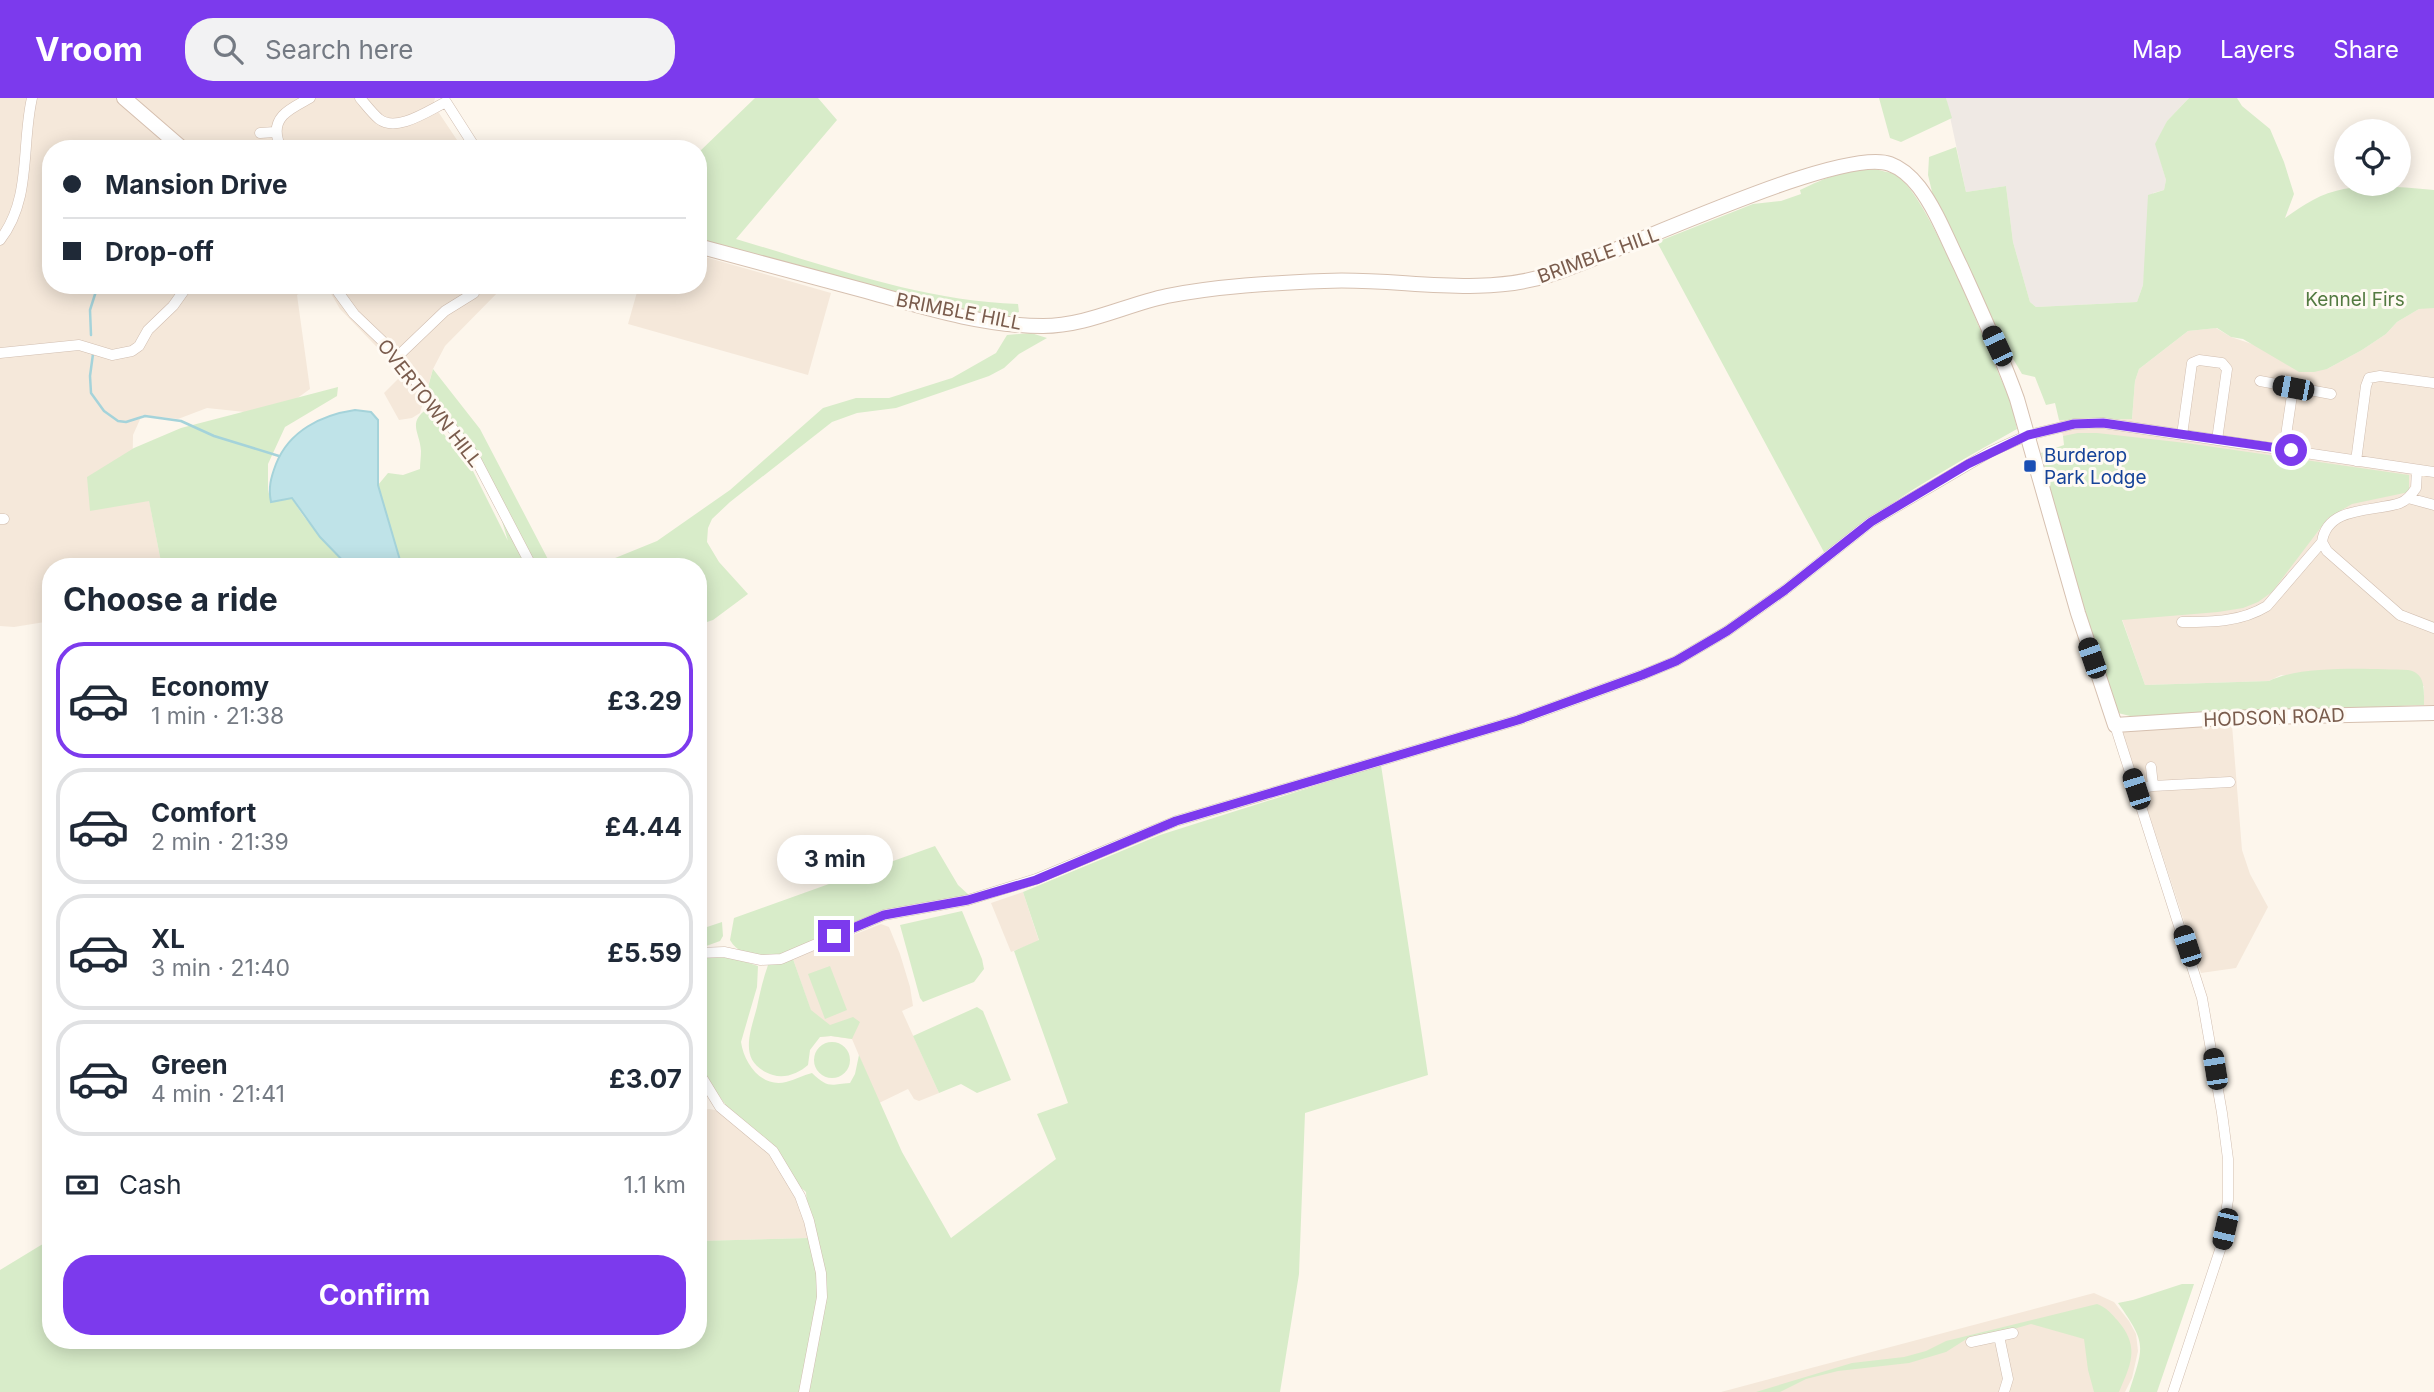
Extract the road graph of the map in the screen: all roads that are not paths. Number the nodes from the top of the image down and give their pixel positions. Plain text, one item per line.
1 (32, 98) edge
2 (124, 98) edge
3 (310, 98) edge
4 (360, 98) edge
5 (445, 100) edge
6 (260, 133) dead end
7 (173, 140) edge
8 (470, 140) edge
9 (0, 240) edge
10 (707, 248) edge
11 (182, 294) edge
12 (340, 294) edge
13 (472, 294) edge
14 (0, 353) edge
15 (398, 356) junction
16 (2260, 381) dead end
17 (2434, 383) edge
18 (2293, 388) junction
19 (2331, 394) dead end
20 (2028, 435) junction
21 (2182, 435) junction
22 (2217, 440) junction
23 (2284, 449) junction
24 (2356, 461) junction
25 (2417, 471) junction
26 (2434, 471) edge
27 (2408, 498) junction
28 (2434, 505) edge
29 (2322, 542) junction
30 (527, 558) edge
31 (2182, 622) dead end
32 (2434, 628) edge
33 (2434, 713) edge
34 (2115, 725) junction
35 (2151, 767) dead end
36 (2230, 782) dead end
37 (2152, 786) junction
38 (2136, 789) junction
39 (707, 953) edge
40 (707, 1086) edge
41 (2013, 1333) dead end
42 (1999, 1336) junction
43 (1971, 1342) dead end
44 (804, 1392) edge
45 (2004, 1392) edge
46 (2173, 1392) edge

1 - 9 street
2 - 7 main road
3 - 6 street
4 - 5 street
5 - 8 street
10 - 20 main road, BRIMBLE HILL
11 - 14 street
12 - 15 street, OVERTOWN HILL
13 - 15 street
15 - 30 street, OVERTOWN HILL
16 - 18 street
17 - 24 street
18 - 19 street
18 - 23 street
20 - 21 street
20 - 34 main road, BRIMBLE HILL
20 - 39 street
21 - 22 street
21 - 22 street
22 - 23 street
23 - 24 street
24 - 25 street
25 - 26 street
25 - 27 street
27 - 28 street
27 - 29 street
29 - 31 street
29 - 32 street
33 - 34 main road, HODSON ROAD
34 - 38 street
35 - 37 street
36 - 37 street
37 - 38 street
38 - 46 street
40 - 44 street
41 - 42 street
42 - 43 street
42 - 45 street

